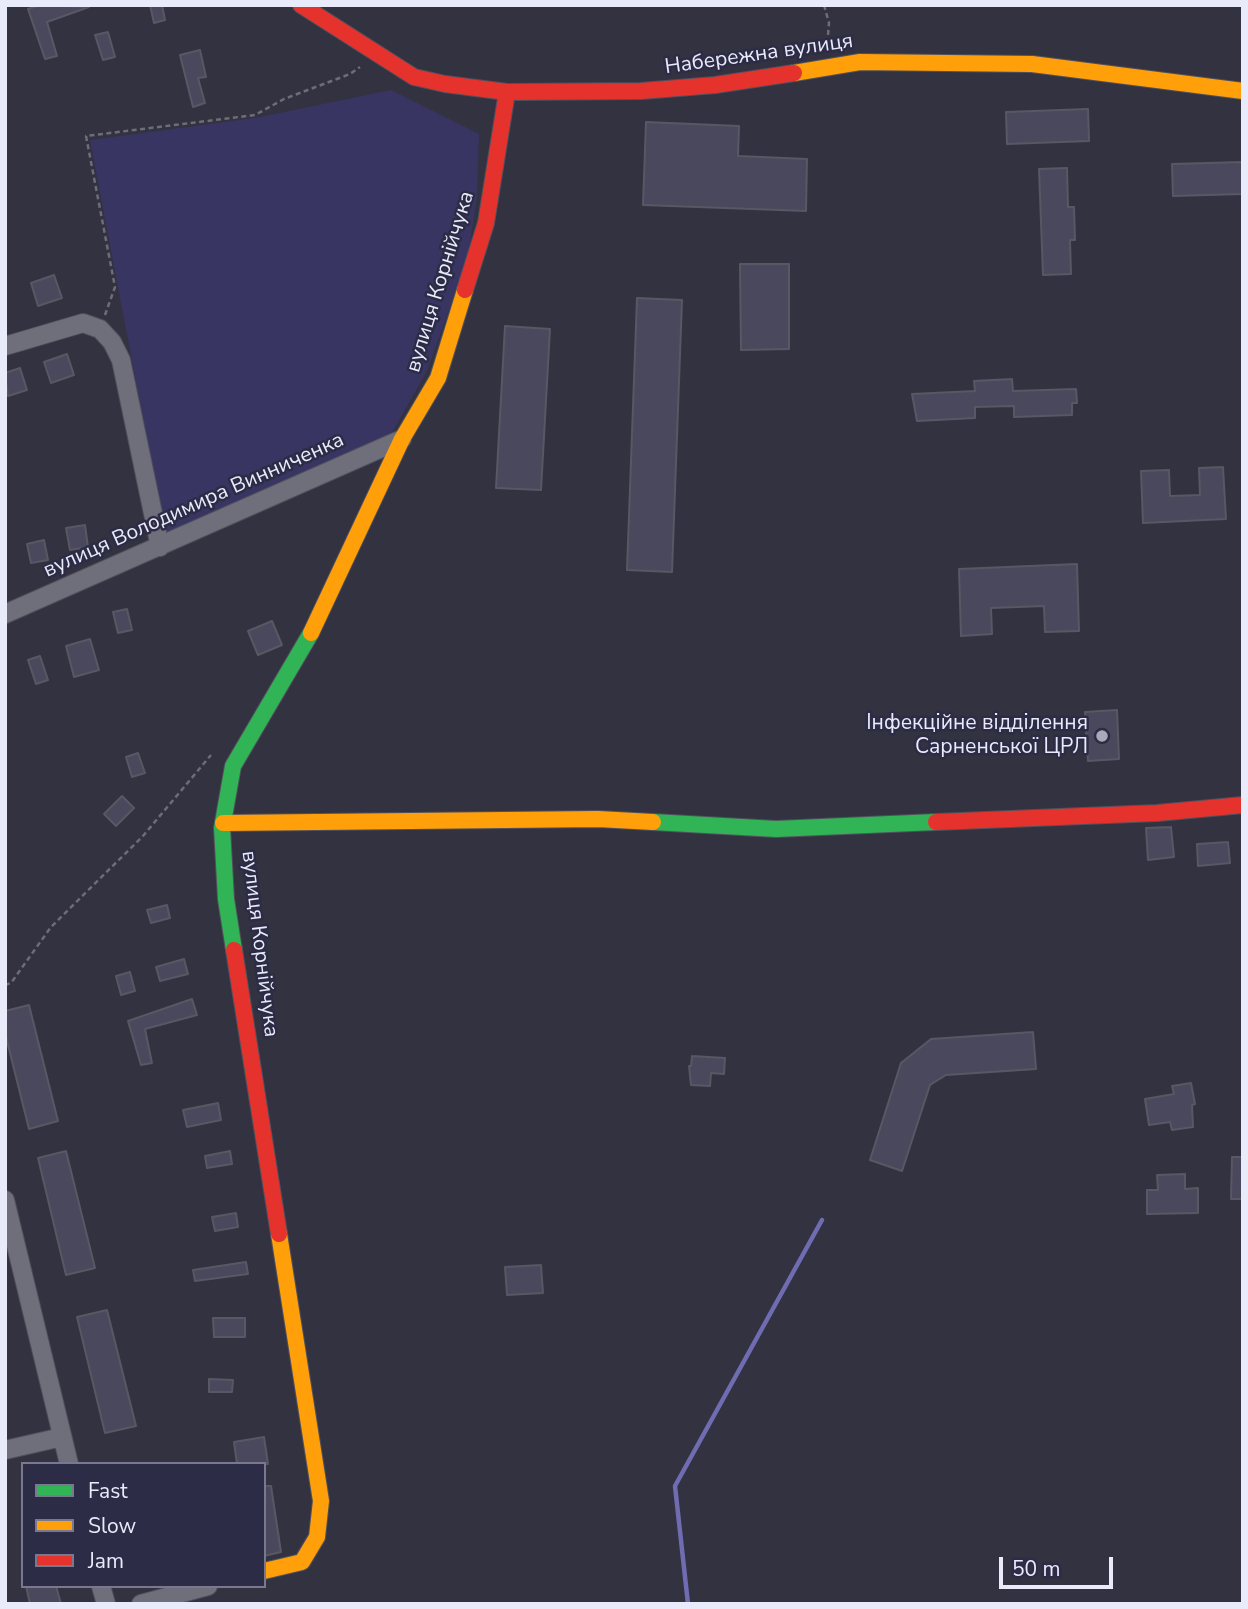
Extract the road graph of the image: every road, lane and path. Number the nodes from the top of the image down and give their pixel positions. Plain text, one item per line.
1 (301, 5) edge
2 (824, 5) edge
3 (377, 55) junction
4 (825, 67) junction
5 (1243, 90) edge
6 (507, 92) junction
7 (100, 329) junction
8 (5, 346) edge
9 (402, 439) junction
10 (160, 547) junction
11 (5, 614) edge
12 (211, 755) dead end
13 (1243, 805) edge
14 (223, 823) junction
15 (5, 985) edge
16 (5, 1200) edge
17 (62, 1437) junction
18 (5, 1450) edge
19 (68, 1462) edge
20 (266, 1571) edge
21 (201, 1588) edge
22 (141, 1604) edge

1 - 3 street, Набережна вулиця
2 - 4 path
3 - 6 street, Набережна вулиця
3 - 7 path
4 - 5 street, Набережна вулиця
4 - 6 street, Набережна вулиця
6 - 9 street, вулиця Корнійчука
7 - 8 street
7 - 10 street
9 - 10 street, вулиця Володимира Винниченка
9 - 14 street, вулиця Корнійчука
10 - 11 street, вулиця Володимира Винниченка
12 - 15 path
13 - 14 street
14 - 20 street, вулиця Корнійчука
16 - 17 street
17 - 18 street
17 - 19 street
21 - 22 street

